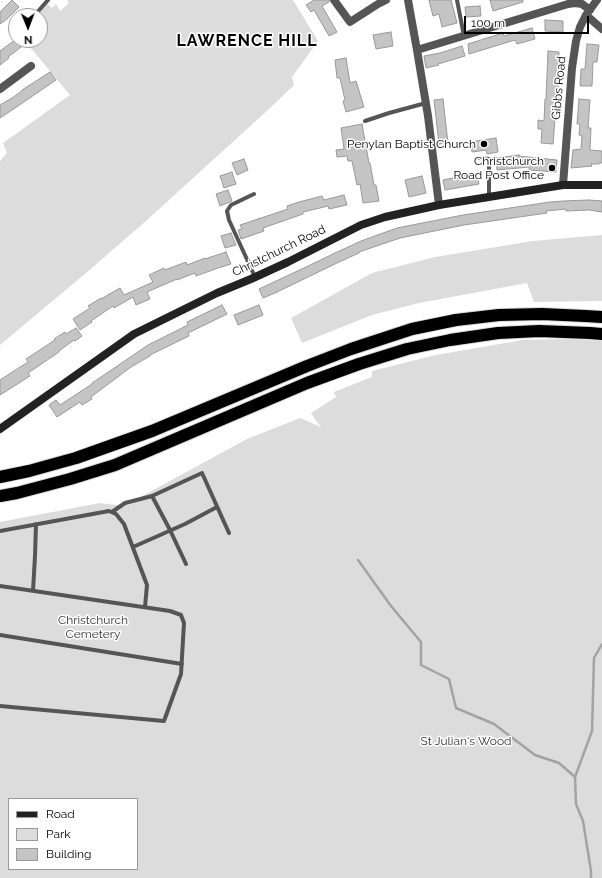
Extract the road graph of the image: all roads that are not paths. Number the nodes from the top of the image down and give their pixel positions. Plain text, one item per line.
1 (48, 0) edge
2 (334, 0) edge
3 (386, 0) edge
4 (408, 0) edge
5 (457, 0) edge
6 (597, 0) edge
7 (582, 2) edge
8 (41, 8) edge
9 (588, 13) junction
10 (602, 29) edge
11 (464, 36) junction
12 (417, 50) junction
13 (31, 66) dead end
14 (0, 89) edge
15 (426, 103) junction
16 (365, 121) dead end
17 (479, 158) dead end
18 (563, 185) junction
19 (602, 185) edge
20 (254, 194) dead end
21 (489, 197) junction
22 (439, 205) junction
23 (256, 277) junction
24 (602, 317) edge
25 (602, 334) edge
26 (0, 429) edge
27 (0, 477) edge
28 (0, 496) edge
29 (152, 496) junction
30 (217, 507) junction
31 (112, 512) junction
32 (36, 524) junction
33 (170, 530) junction
34 (0, 531) edge
35 (229, 533) dead end
36 (133, 548) junction
37 (186, 564) dead end
38 (0, 586) edge
39 (33, 591) junction
40 (145, 607) junction
41 (0, 636) edge
42 (182, 664) junction
43 (0, 706) edge

1 - 8 lane
2 - 3 street
4 - 12 street
5 - 11 lane
6 - 9 street, Gibbs Road
7 - 9 street
7 - 11 street
9 - 10 street
9 - 18 street, Gibbs Road
11 - 12 street
12 - 15 street
13 - 14 street
15 - 16 lane
15 - 22 street
17 - 21 lane
18 - 19 street, Christchurch Road
18 - 21 street, Christchurch Road
20 - 23 lane
21 - 22 street, Christchurch Road
22 - 23 street, Christchurch Road
23 - 26 street, Christchurch Road
24 - 27 highway
25 - 28 highway
29 - 30 lane
29 - 31 lane
29 - 33 lane
30 - 33 lane
30 - 35 lane
31 - 32 lane
31 - 36 lane
32 - 34 lane
32 - 39 lane
33 - 36 lane
33 - 37 lane
36 - 40 lane
38 - 39 lane
39 - 40 lane
40 - 42 lane
41 - 42 lane
42 - 43 lane

